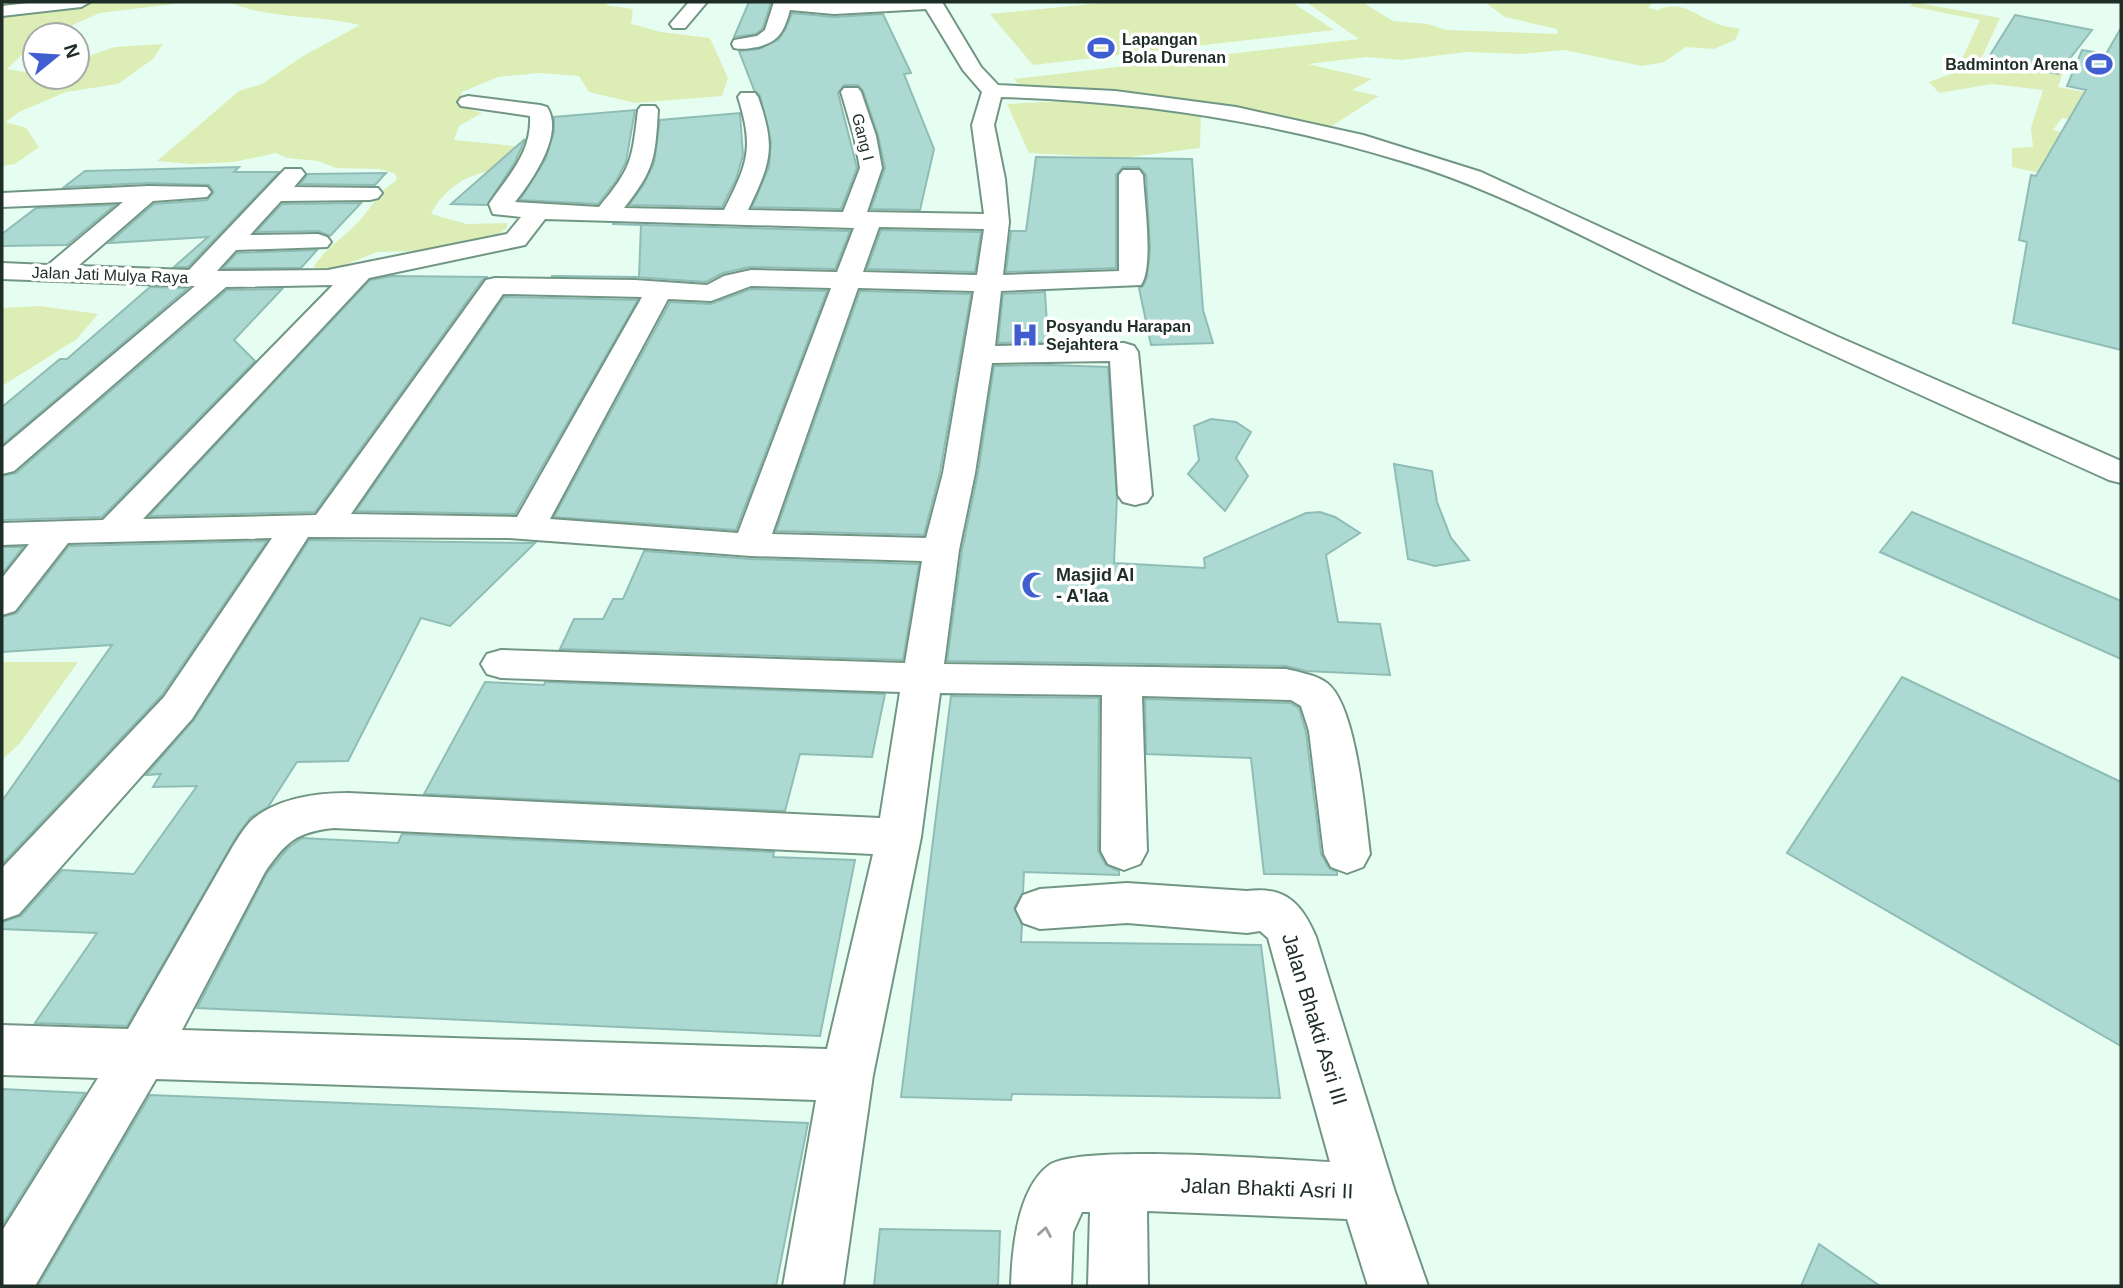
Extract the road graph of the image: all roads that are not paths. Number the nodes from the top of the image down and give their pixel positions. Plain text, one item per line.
1 (81, 2) edge
2 (698, 2) edge
3 (784, 2) edge
4 (933, 2) edge
5 (2, 11) edge
6 (679, 23) dead end
7 (741, 44) dead end
8 (992, 91) junction
9 (851, 92) dead end
10 (748, 97) dead end
11 (468, 102) dead end
12 (648, 110) dead end
13 (293, 174) dead end
14 (1131, 175) dead end
15 (199, 192) dead end
16 (148, 193) junction
17 (370, 193) dead end
18 (274, 194) junction
19 (13, 199) edge
20 (537, 213) junction
21 (605, 215) junction
22 (2, 216) edge
23 (732, 218) junction
24 (861, 221) junction
25 (997, 222) junction
26 (516, 240) junction
27 (318, 242) dead end
28 (227, 243) junction
29 (2, 271) edge
30 (359, 273) junction
31 (53, 274) junction
32 (208, 279) junction
33 (848, 279) junction
34 (988, 282) junction
35 (495, 286) junction
36 (659, 291) junction
37 (978, 355) junction
38 (2, 464) edge
39 (2121, 473) edge
40 (1135, 495) dead end
41 (311, 528) junction
42 (527, 528) junction
43 (113, 531) junction
44 (58, 533) junction
45 (2, 534) edge
46 (751, 545) junction
47 (941, 550) junction
48 (2, 602) edge
49 (501, 664) dead end
50 (922, 678) junction
51 (1122, 681) junction
52 (899, 837) junction
53 (1124, 851) dead end
54 (1347, 853) dead end
55 (2, 900) edge
56 (1040, 909) dead end
57 (2, 1050) edge
58 (141, 1056) junction
59 (847, 1075) junction
60 (1094, 1184) junction
61 (1367, 1192) junction
62 (2, 1285) edge
63 (813, 1286) edge
64 (1041, 1286) edge
65 (1118, 1286) edge
66 (1398, 1286) edge

1 - 5 street
2 - 6 street
3 - 4 street
3 - 7 street
4 - 8 street
8 - 25 street
8 - 39 street
9 - 24 street, Gang I
10 - 23 street
11 - 20 street
12 - 21 street
13 - 18 street
14 - 34 street
15 - 16 street
16 - 19 street
16 - 31 street
17 - 18 street
18 - 28 street
19 - 22 street
20 - 21 street
20 - 26 street
21 - 23 street
23 - 24 street
24 - 25 street
24 - 33 street, Gang I
25 - 34 street
26 - 30 street, Jalan Jati Mulya Raya
26 - 35 street
27 - 28 street
28 - 32 street
29 - 31 street, Jalan Jati Mulya Raya
30 - 32 street, Jalan Jati Mulya Raya
30 - 43 street
31 - 32 street, Jalan Jati Mulya Raya
32 - 38 street
33 - 34 street
33 - 36 street
33 - 46 street, Gang I
34 - 37 street
35 - 36 street
35 - 41 street
36 - 42 street
37 - 40 street
37 - 47 street
41 - 42 street
41 - 43 street
41 - 55 street
42 - 46 street
43 - 44 street
44 - 45 street
44 - 48 street
46 - 47 street
47 - 50 street
49 - 50 street
50 - 51 street
50 - 52 street
51 - 53 street
51 - 54 street
52 - 58 street
52 - 59 street
56 - 61 street, Jalan Bhakti Asri III
57 - 58 street
58 - 59 street
58 - 62 street
59 - 63 street
60 - 61 street, Jalan Bhakti Asri II
64 -> 60 street
60 - 65 street
61 - 66 street, Jalan Bhakti Asri II

